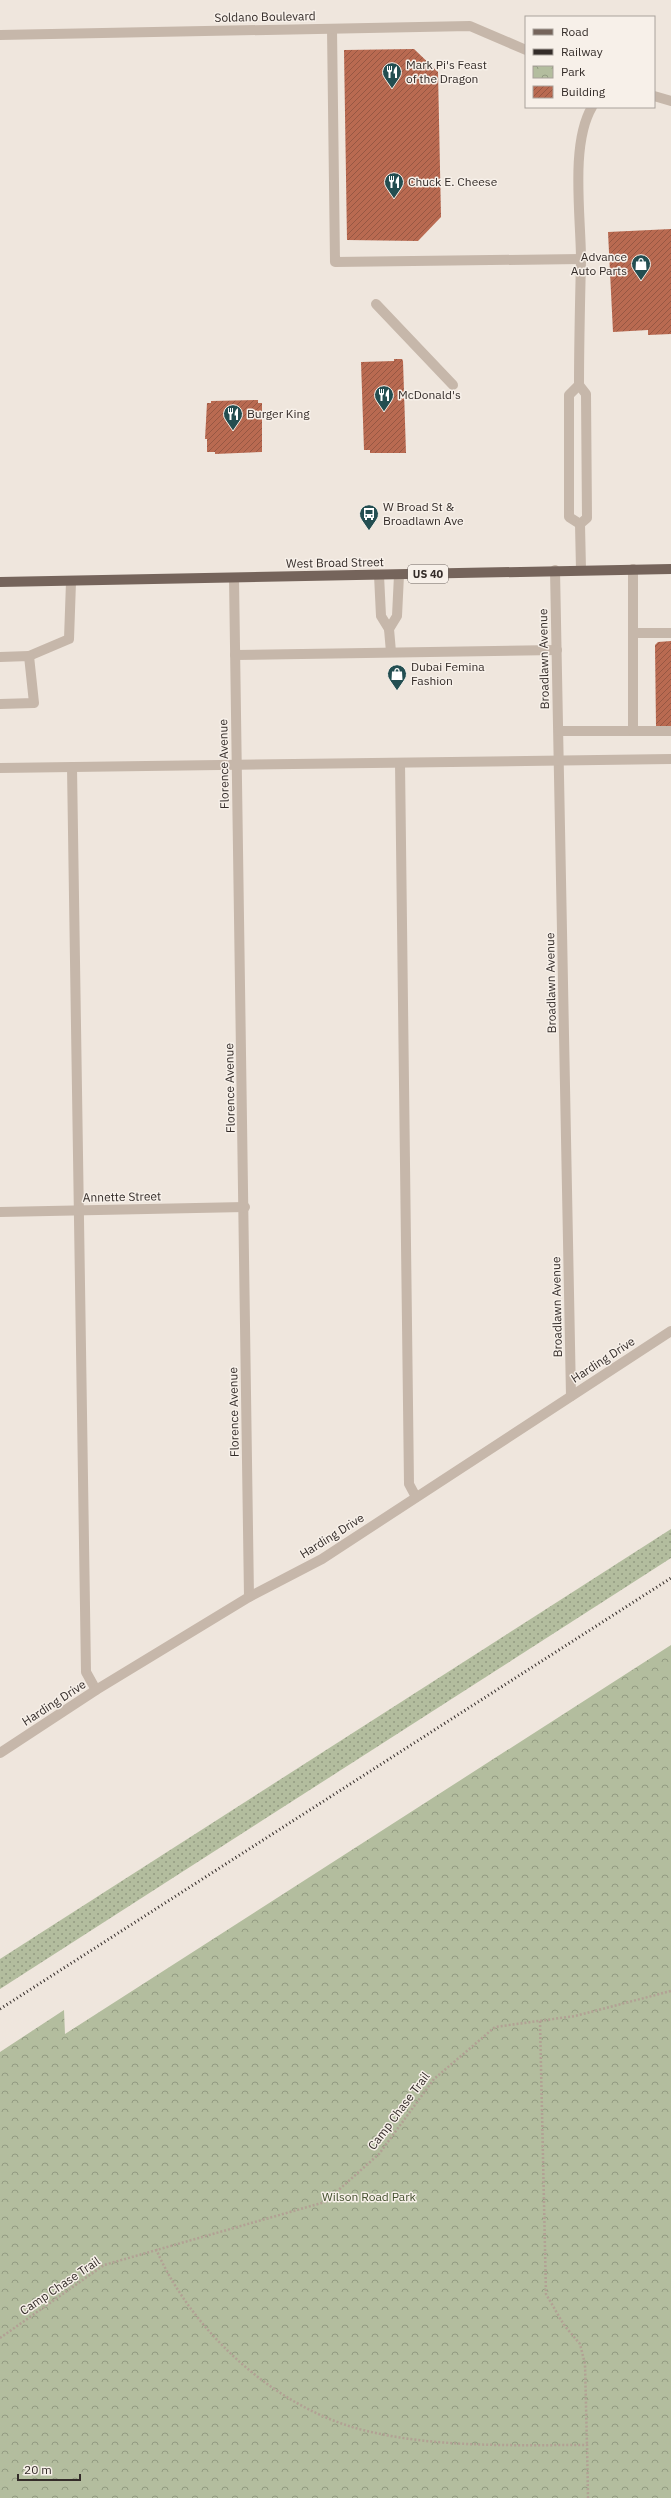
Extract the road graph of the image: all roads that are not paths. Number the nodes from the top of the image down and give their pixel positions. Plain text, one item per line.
1 (332, 29) junction
2 (0, 35) edge
3 (525, 50) edge
4 (655, 96) edge
5 (671, 101) edge
6 (591, 108) edge
7 (581, 259) junction
8 (376, 304) dead end
9 (453, 385) dead end
10 (579, 385) junction
11 (580, 524) junction
12 (671, 568) edge
13 (633, 569) junction
14 (555, 570) junction
15 (582, 570) junction
16 (399, 575) junction
17 (379, 576) junction
18 (234, 578) junction
19 (0, 582) edge
20 (71, 582) junction
21 (389, 629) junction
22 (633, 633) junction
23 (671, 633) edge
24 (557, 650) junction
25 (391, 652) junction
26 (235, 655) junction
27 (30, 656) junction
28 (0, 657) edge
29 (0, 704) edge
30 (559, 731) junction
31 (633, 731) junction
32 (671, 731) edge
33 (671, 759) edge
34 (559, 760) junction
35 (400, 763) junction
36 (237, 766) junction
37 (72, 767) junction
38 (0, 768) edge
39 (244, 1208) junction
40 (80, 1211) junction
41 (0, 1212) edge
42 (671, 1332) edge
43 (571, 1396) junction
44 (416, 1498) junction
45 (249, 1597) junction
46 (96, 1690) junction
47 (0, 1753) edge

1 - 2 street, Soldano Boulevard
1 - 3 street, Soldano Boulevard
1 - 7 street
4 - 5 street
6 - 7 street
7 - 10 street
8 - 9 street
10 - 11 street
10 - 11 street
11 - 15 street
12 - 13 main road, West Broad Street / US 40
13 - 15 main road, West Broad Street / US 40
13 - 22 street
14 - 15 main road, West Broad Street / US 40
14 - 16 main road, West Broad Street / US 40
14 - 24 street, Broadlawn Avenue
16 - 17 main road, West Broad Street / US 40
16 - 21 street
17 - 18 main road, West Broad Street / US 40
17 - 21 street
18 - 20 main road, West Broad Street / US 40
18 - 26 street, Florence Avenue
19 - 20 main road, West Broad Street / US 40
20 - 27 street
21 - 25 street
22 - 23 street
22 - 31 street
24 - 25 street
24 - 30 street, Broadlawn Avenue
25 - 26 street
26 - 36 street, Florence Avenue
27 - 28 street
27 - 29 street
30 - 31 street
30 - 34 street, Broadlawn Avenue
31 - 32 street
33 - 34 street
34 - 35 street
34 - 43 street, Broadlawn Avenue
35 - 36 street
35 - 44 street
36 - 37 street
36 - 39 street, Florence Avenue
37 - 38 street
37 - 40 street
39 - 40 street, Annette Street
39 - 45 street, Florence Avenue
40 - 41 street, Annette Street
40 - 46 street
42 - 43 street, Harding Drive
43 - 44 street, Harding Drive
44 - 45 street, Harding Drive
45 - 46 street, Harding Drive
46 - 47 street, Harding Drive

